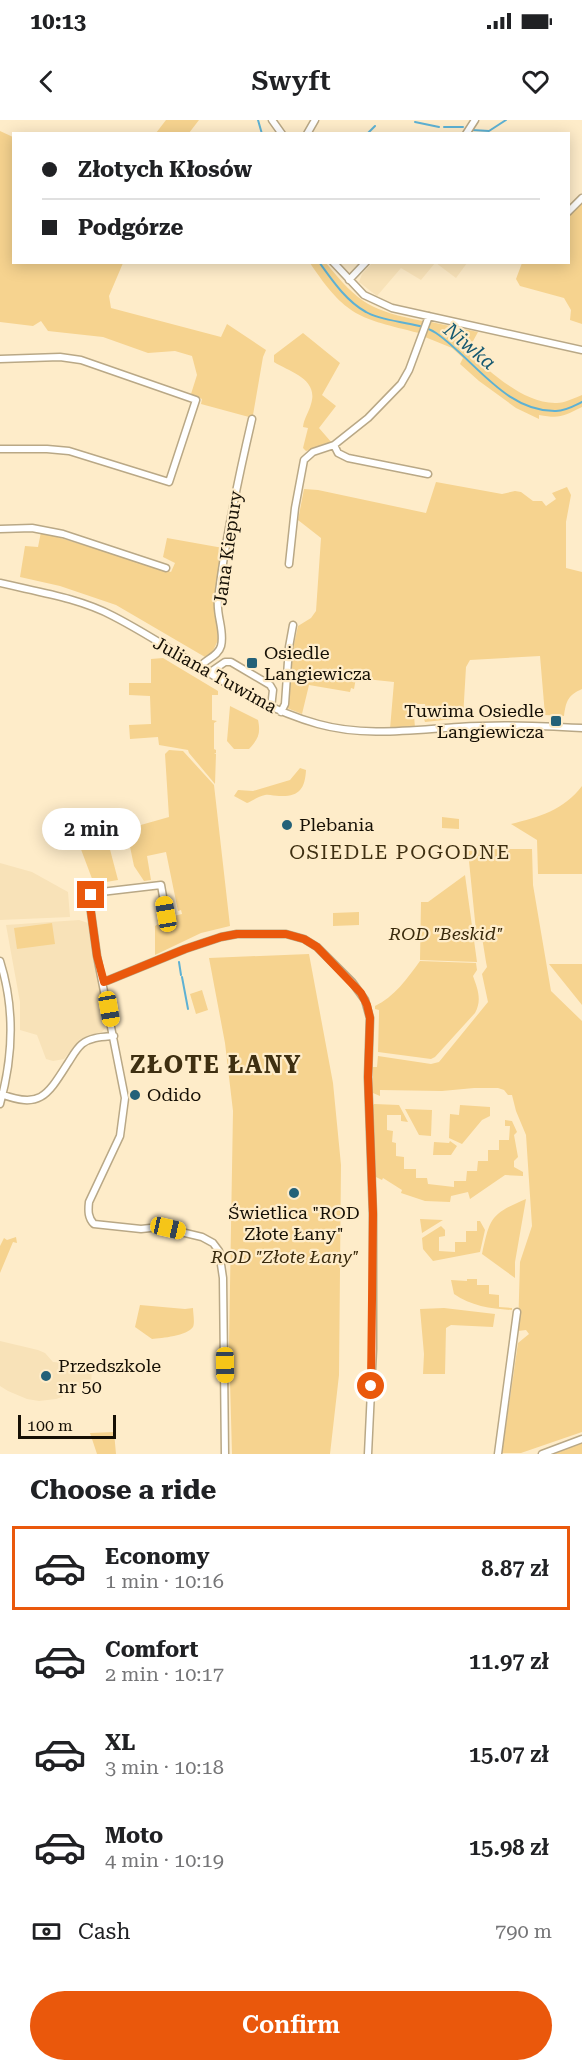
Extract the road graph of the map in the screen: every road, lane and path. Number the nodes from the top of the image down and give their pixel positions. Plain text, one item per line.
1 (582, 198) edge
2 (570, 210) edge
3 (335, 264) edge
4 (364, 264) edge
5 (349, 280) junction
6 (429, 316) junction
7 (582, 351) edge
8 (0, 359) edge
9 (252, 419) dead end
10 (334, 445) junction
11 (0, 449) edge
12 (428, 474) dead end
13 (0, 529) edge
14 (289, 564) dead end
15 (166, 568) dead end
16 (0, 583) edge
17 (293, 625) dead end
18 (199, 668) junction
19 (209, 673) junction
20 (271, 708) junction
21 (281, 712) junction
22 (582, 728) edge
23 (166, 914) dead end
24 (0, 960) edge
25 (104, 982) junction
26 (114, 1036) junction
27 (1, 1094) edge
28 (0, 1104) edge
29 (517, 1312) dead end
30 (582, 1440) edge
31 (225, 1454) edge
32 (368, 1454) edge
33 (498, 1454) edge
34 (542, 1454) edge

1 - 2 street
3 - 5 street
4 - 5 street
5 - 6 street
6 - 7 street
6 - 10 street
8 - 11 street
9 - 18 street, Jana Kiepury
10 - 12 street
10 - 14 street
13 - 15 street
16 - 18 street, Juliana Tuwima
17 - 21 street
18 - 19 street, Juliana Tuwima
19 - 20 street, Juliana Tuwima
19 - 20 street
20 - 21 street, Juliana Tuwima
21 - 22 street, Juliana Tuwima
23 - 25 street
24 - 27 street
25 - 26 street
25 - 32 street
26 - 27 street
26 - 31 street
27 - 28 street
29 - 33 street
30 - 34 street

